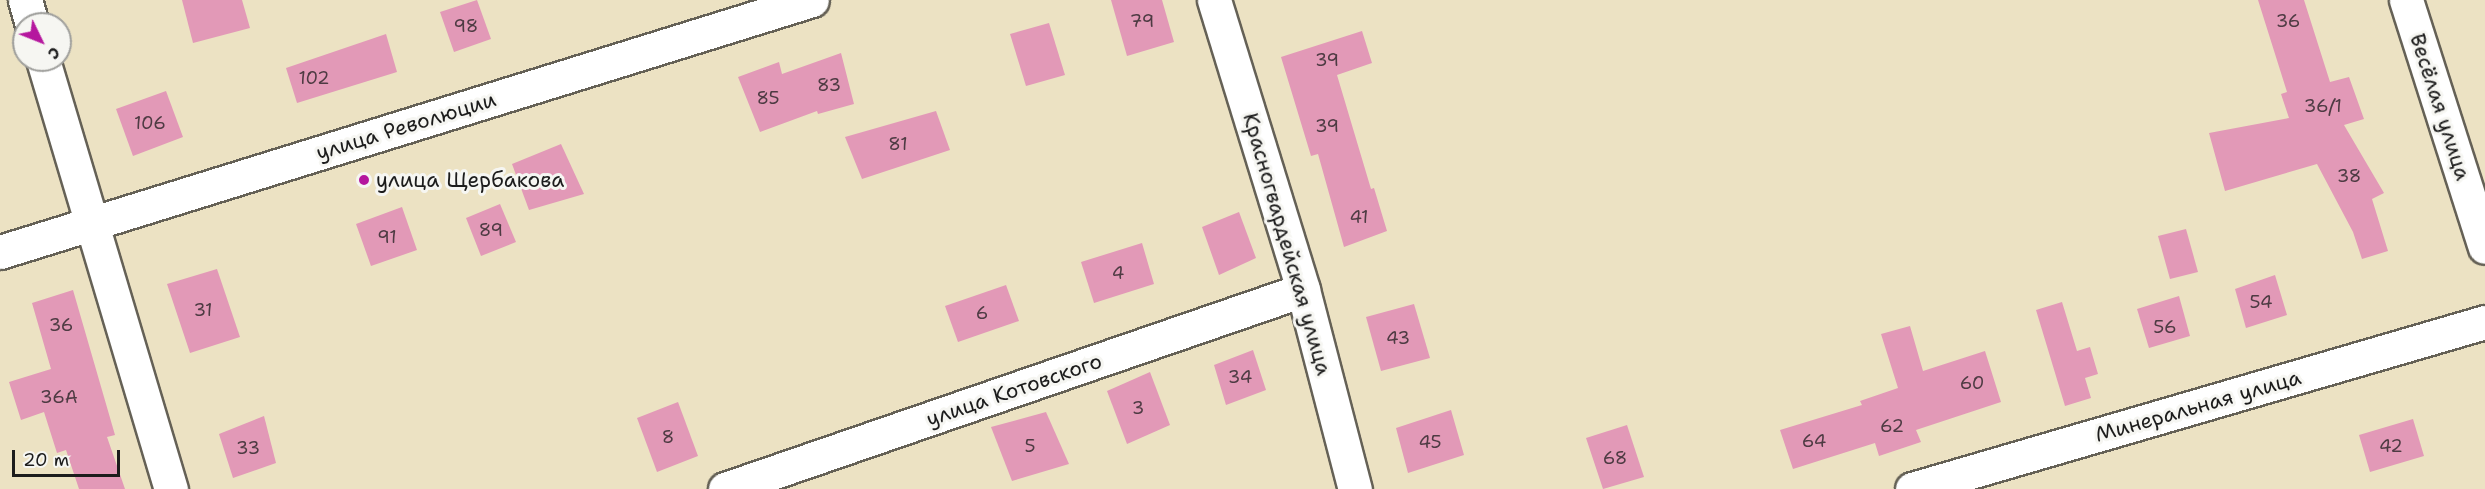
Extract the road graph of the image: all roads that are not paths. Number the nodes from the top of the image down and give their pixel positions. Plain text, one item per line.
1 (812, 0) edge
2 (1214, 0) edge
3 (2406, 0) edge
4 (47, 72) edge
5 (93, 223) junction
6 (2485, 247) edge
7 (0, 252) edge
8 (1304, 290) junction
9 (2485, 322) edge
10 (171, 489) edge
11 (726, 489) edge
12 (1355, 489) edge
13 (1912, 489) edge

1 - 5 street, улица Революции
2 - 8 street, Красногвардейская улица
3 - 6 street, Весёлая улица
4 - 5 street
5 - 7 street, улица Революции
5 - 10 street
8 - 11 street, улица Котовского
8 - 12 street, Красногвардейская улица
9 - 13 street, Минеральная улица

